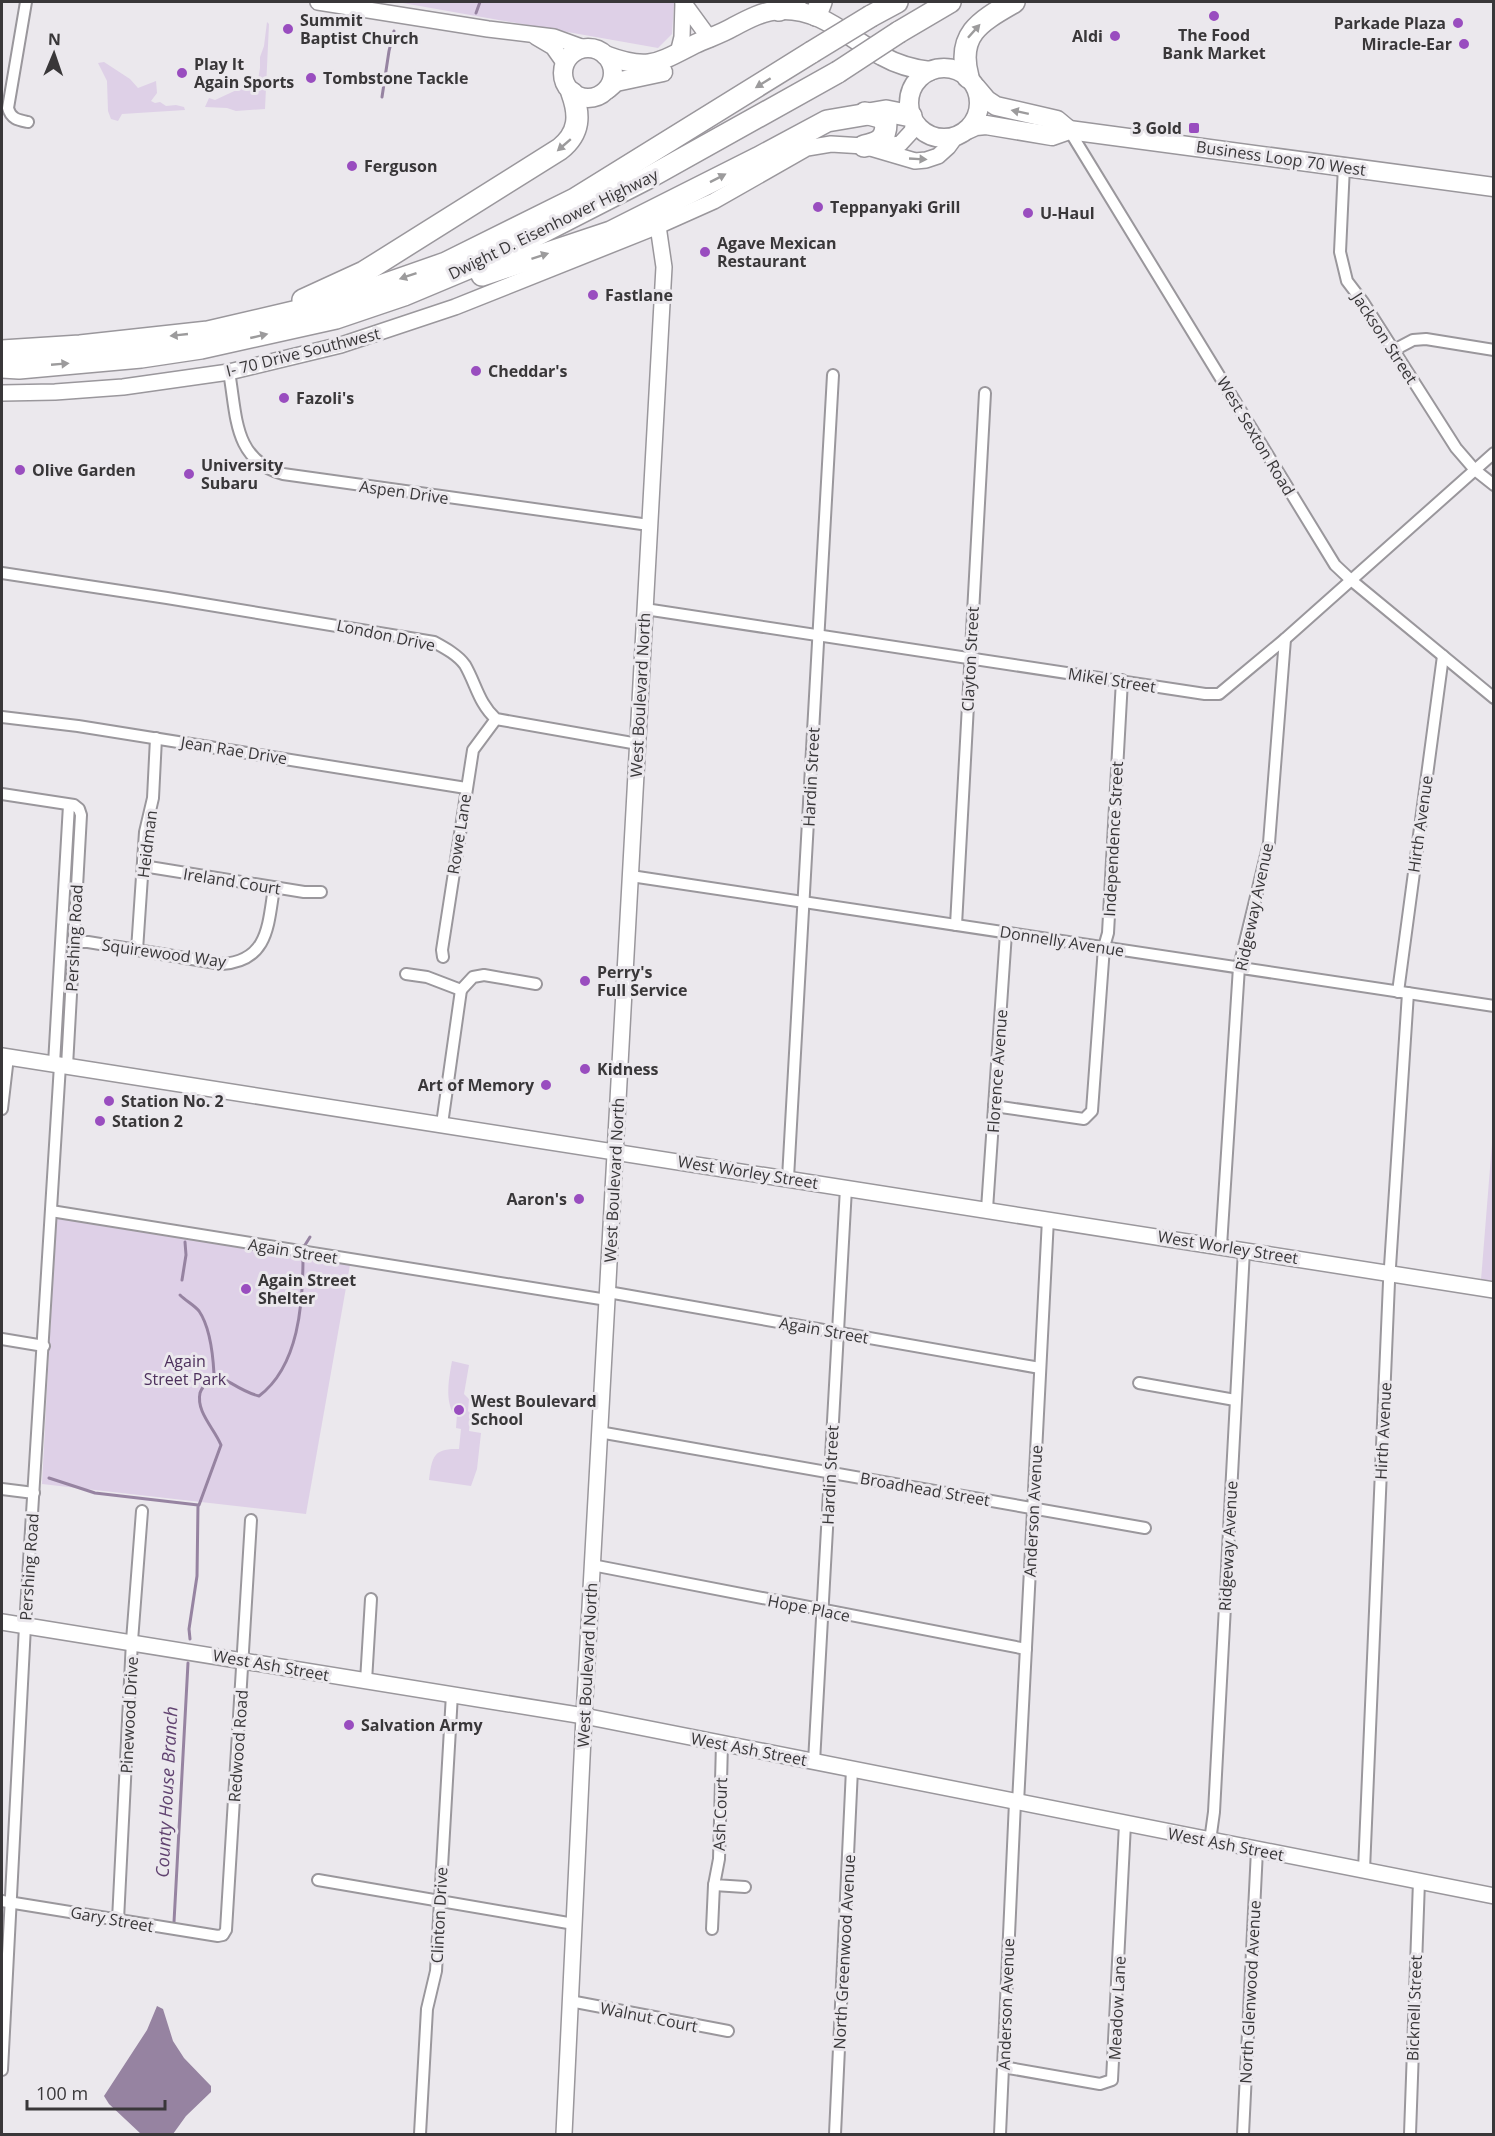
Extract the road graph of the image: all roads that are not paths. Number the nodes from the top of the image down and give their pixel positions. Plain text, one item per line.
1 (26, 2) edge
2 (318, 2) edge
3 (683, 2) edge
4 (897, 2) edge
5 (951, 2) edge
6 (1014, 2) edge
7 (787, 6) edge
8 (819, 8) edge
9 (533, 35) junction
10 (710, 39) junction
11 (584, 48) junction
12 (678, 54) junction
13 (605, 55) junction
14 (882, 56) junction
15 (565, 64) junction
16 (930, 71) junction
17 (972, 82) junction
18 (608, 89) junction
19 (572, 93) junction
20 (911, 112) junction
21 (865, 113) junction
22 (28, 122) dead end
23 (1069, 130) junction
24 (962, 133) junction
25 (868, 147) junction
26 (1344, 166) junction
27 (1494, 187) edge
28 (658, 226) junction
29 (404, 296) junction
30 (261, 320) junction
31 (1394, 350) junction
32 (1494, 350) edge
33 (2, 351) edge
34 (2, 367) edge
35 (229, 372) junction
36 (833, 375) dead end
37 (2, 393) edge
38 (985, 393) dead end
39 (1494, 453) edge
40 (1475, 470) junction
41 (1494, 485) edge
42 (649, 525) junction
43 (2, 573) edge
44 (1351, 580) junction
45 (645, 609) junction
46 (819, 635) junction
47 (1285, 639) junction
48 (1443, 656) junction
49 (971, 659) junction
50 (1122, 680) junction
51 (1494, 698) edge
52 (2, 717) edge
53 (496, 719) junction
54 (156, 738) junction
55 (638, 744) junction
56 (466, 788) junction
57 (2, 794) edge
58 (74, 807) junction
59 (143, 866) junction
60 (631, 876) junction
61 (274, 888) junction
62 (321, 892) dead end
63 (804, 901) junction
64 (956, 925) junction
65 (1006, 933) junction
66 (74, 942) junction
67 (1104, 947) junction
68 (137, 950) junction
69 (443, 957) dead end
70 (1239, 967) junction
71 (406, 974) dead end
72 (536, 984) dead end
73 (461, 990) junction
74 (1403, 992) junction
75 (1494, 1006) edge
76 (5, 1056) edge
77 (60, 1065) junction
78 (994, 1106) junction
79 (2, 1109) edge
80 (442, 1124) junction
81 (615, 1152) junction
82 (788, 1179) junction
83 (846, 1188) junction
84 (987, 1209) junction
85 (51, 1211) junction
86 (1048, 1219) junction
87 (1221, 1246) junction
88 (1244, 1250) junction
89 (1390, 1273) junction
90 (1494, 1290) edge
91 (607, 1296) junction
92 (837, 1333) junction
93 (2, 1339) edge
94 (44, 1346) junction
95 (1040, 1368) junction
96 (1139, 1383) dead end
97 (1235, 1400) junction
98 (599, 1432) junction
99 (830, 1472) junction
100 (2, 1489) edge
101 (34, 1493) junction
102 (1033, 1507) junction
103 (142, 1511) dead end
104 (251, 1520) dead end
105 (1145, 1528) dead end
106 (592, 1565) junction
107 (371, 1599) dead end
108 (822, 1611) junction
109 (2, 1622) edge
110 (25, 1626) junction
111 (132, 1641) junction
112 (1026, 1650) junction
113 (243, 1661) junction
114 (366, 1681) junction
115 (452, 1694) junction
116 (584, 1716) junction
117 (722, 1743) junction
118 (814, 1762) junction
119 (852, 1769) junction
120 (1016, 1803) junction
121 (1125, 1824) junction
122 (1210, 1841) junction
123 (1257, 1850) junction
124 (1364, 1870) junction
125 (318, 1880) dead end
126 (1419, 1881) junction
127 (714, 1885) junction
128 (745, 1887) dead end
129 (1494, 1896) edge
130 (6, 1901) edge
131 (439, 1901) junction
132 (118, 1920) junction
133 (574, 1924) junction
134 (712, 1929) dead end
135 (223, 1935) joint
136 (570, 2001) junction
137 (728, 2031) dead end
138 (1003, 2067) junction
139 (2, 2070) edge
140 (420, 2134) edge
141 (564, 2134) edge
142 (835, 2134) edge
143 (1000, 2134) edge
144 (1244, 2134) edge
145 (1410, 2134) edge

1 - 22 street
2 - 9 street
3 - 10 street
3 - 12 street
4 -> 30 highway, Dwight D. Eisenhower Highway, bridge
5 - 29 highway, Dwight D. Eisenhower Highway, bridge
17 -> 6 highway
7 - 8 main road
7 - 10 main road
8 - 14 main road
9 - 11 street
9 - 15 street
10 - 12 main road
10 - 18 main road
11 - 13 main road
11 - 15 main road
12 - 13 main road
13 - 18 main road
14 - 16 main road
14 - 20 main road
15 - 19 main road
16 - 17 main road
16 - 20 main road
23 -> 17 main road, Business Loop 70 West
17 - 24 main road
18 - 19 main road
19 -> 30 highway
20 - 21 highway
20 - 24 main road
20 - 25 street
21 - 25 highway
29 -> 21 highway
23 - 24 main road, Business Loop 70 West
23 - 26 main road, Business Loop 70 West
23 - 44 street, West Sexton Road
25 -> 24 street
25 - 28 street, I- 70 Drive Southwest
26 - 27 main road, Business Loop 70 West
26 - 31 street, Jackson Street
28 - 35 street, I- 70 Drive Southwest
28 - 42 street, West Boulevard North
34 -> 29 highway, Dwight D. Eisenhower Highway
30 -> 33 highway, Dwight D. Eisenhower Highway
31 - 32 street
31 - 40 street, Jackson Street
35 - 37 street, I- 70 Drive Southwest
35 - 42 street, Aspen Drive
36 - 46 street, Hardin Street
38 - 49 street, Clayton Street
39 - 40 street, Mikel Street
40 - 41 street, Jackson Street
40 - 44 street, Mikel Street
42 - 45 street, West Boulevard North
43 - 53 street, London Drive
44 - 47 street, Mikel Street
44 - 48 street, West Sexton Road
45 - 46 street, Mikel Street
45 - 55 street, West Boulevard North
46 - 49 street, Mikel Street
46 - 63 street, Hardin Street
47 - 50 street, Mikel Street
47 - 70 street, Ridgeway Avenue
48 - 51 street, West Sexton Road
48 - 74 street, Hirth Avenue
49 - 50 street, Mikel Street
49 - 64 street, Clayton Street
50 - 67 street, Independence Street
52 - 54 street, Jean Rae Drive
53 - 55 street
53 - 56 street, Rowe Lane
54 - 56 street, Jean Rae Drive
54 - 59 street, Heidman
55 - 60 street, West Boulevard North
56 - 69 street, Rowe Lane
57 - 58 street
58 - 66 street, Pershing Road
58 - 77 street
59 - 61 street, Ireland Court
59 - 68 street, Heidman
60 - 63 street, Donnelly Avenue
60 - 81 street, West Boulevard North
61 - 62 street, Ireland Court
61 - 68 street, Squirewood Way
63 - 64 street, Donnelly Avenue
63 - 82 street, Hardin Street
64 - 65 street, Donnelly Avenue
65 - 67 street, Donnelly Avenue
65 - 78 street, Florence Avenue
66 - 68 street, Squirewood Way
66 - 77 street, Pershing Road
67 - 70 street, Donnelly Avenue
67 - 78 street, Independence Street
70 - 74 street, Donnelly Avenue
70 - 87 street, Ridgeway Avenue
71 - 73 street
72 - 73 street
73 - 80 street
74 - 75 street, Donnelly Avenue
74 - 89 street, Hirth Avenue
76 - 77 street, West Worley Street
76 - 79 street
77 - 80 street, West Worley Street
77 - 85 street, Pershing Road
78 - 84 street, Florence Avenue
80 - 81 street, West Worley Street
81 - 82 street, West Worley Street
81 - 91 street, West Boulevard North
82 - 83 street, West Worley Street
83 - 84 street, West Worley Street
83 - 92 street, Hardin Street
84 - 86 street, West Worley Street
85 - 91 street, Again Street
85 - 94 street, Pershing Road
86 - 87 street, West Worley Street
86 - 95 street, Anderson Avenue
87 - 88 street, West Worley Street
88 - 89 street, West Worley Street
88 - 97 street, Ridgeway Avenue
89 - 90 street, West Worley Street
89 - 124 street, Hirth Avenue
91 - 92 street, Again Street
91 - 98 street, West Boulevard North
92 - 95 street, Again Street
92 - 99 street, Hardin Street
93 - 94 street
94 - 101 street, Pershing Road
95 - 102 street, Anderson Avenue
96 - 97 street
97 - 122 street, Ridgeway Avenue
98 - 99 street, Broadhead Street
98 - 106 street, West Boulevard North
99 - 102 street, Broadhead Street
99 - 108 street, Hardin Street
100 - 101 street
101 - 110 street, Pershing Road
102 - 105 street, Broadhead Street
102 - 112 street, Anderson Avenue
103 - 111 street, Pinewood Drive
104 - 113 street, Redwood Road
106 - 108 street, Hope Place
106 - 116 street, West Boulevard North
107 - 114 street
108 - 112 street, Hope Place
108 - 118 street, Hardin Street
109 - 110 street, West Ash Street
110 - 111 street, West Ash Street
110 - 130 street, Pershing Road
111 - 113 street, West Ash Street
111 - 132 street, Pinewood Drive
112 - 120 street, Anderson Avenue
113 - 114 street, West Ash Street
113 - 135 street, Redwood Road
114 - 115 street, West Ash Street
115 - 116 street, West Ash Street
115 - 131 street, Clinton Drive
116 - 117 street, West Ash Street
116 - 133 street, West Boulevard North
117 - 118 street, West Ash Street
117 - 127 street, Ash Court
118 - 119 street, West Ash Street
119 - 120 street, West Ash Street
119 - 142 street, North Greenwood Avenue
120 - 121 street, West Ash Street
120 - 138 street, Anderson Avenue
121 - 122 street, West Ash Street
121 - 138 street, Meadow Lane
122 - 123 street, West Ash Street
123 - 124 street, West Ash Street
123 - 144 street, North Glenwood Avenue
124 - 126 street, West Ash Street
125 - 131 street
126 - 129 street, West Ash Street
126 - 145 street, Bicknell Street
127 - 128 street
127 - 134 street, Ash Court
130 - 132 street, Gary Street
130 - 139 street, Pershing Road
131 - 133 street
131 - 140 street, Clinton Drive
132 - 135 street, Gary Street
133 - 136 street, West Boulevard North
136 - 137 street, Walnut Court
136 - 141 street, West Boulevard North
138 - 143 street, Anderson Avenue

